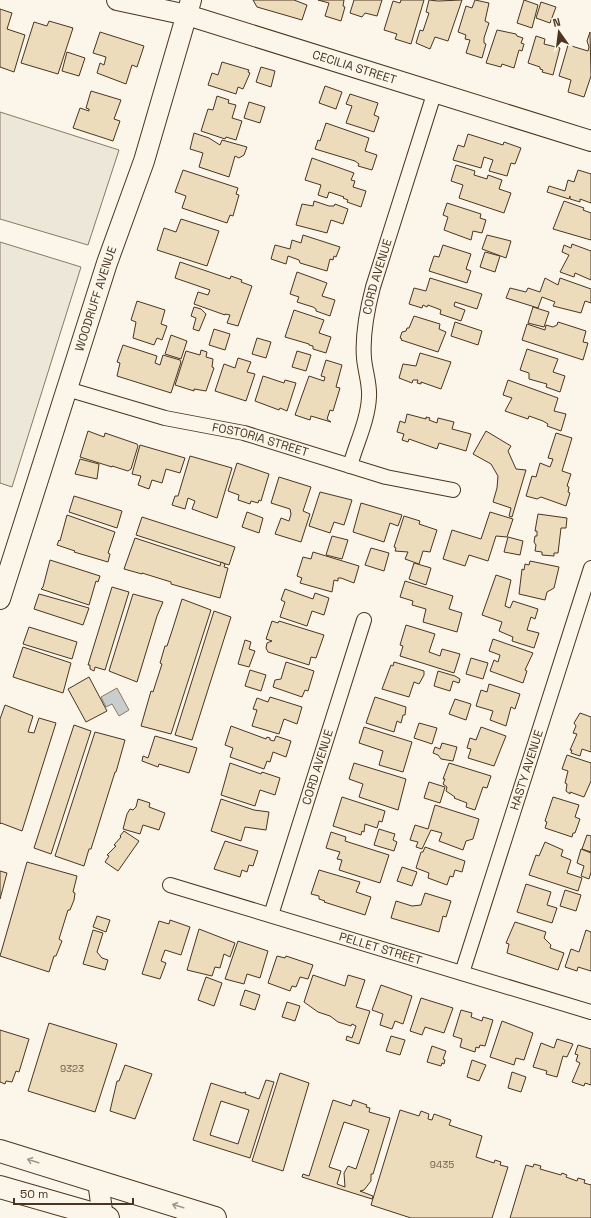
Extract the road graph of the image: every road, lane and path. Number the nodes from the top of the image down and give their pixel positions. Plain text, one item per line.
1 (117, 0) edge
2 (189, 7) edge
3 (436, 91) junction
4 (591, 141) edge
5 (67, 389) junction
6 (350, 466) junction
7 (453, 490) dead end
8 (591, 568) edge
9 (0, 599) edge
10 (364, 620) dead end
11 (170, 884) dead end
12 (271, 915) junction
13 (462, 973) junction
14 (591, 1012) edge
15 (0, 1151) edge
16 (98, 1182) junction
17 (0, 1187) edge
18 (105, 1218) edge
19 (215, 1218) edge

1 - 2 street, CECILIA STREET
2 - 3 street, CECILIA STREET
2 - 5 street, WOODRUFF AVENUE
3 - 4 street, CECILIA STREET
3 - 6 street, CORD AVENUE
5 - 6 street, FOSTORIA STREET
5 - 9 street, WOODRUFF AVENUE
6 - 7 street, FOSTORIA STREET
8 - 13 street, HASTY AVENUE
10 - 12 street, CORD AVENUE
11 - 12 street, PELLET STREET
12 - 13 street, PELLET STREET
13 - 14 street, PELLET STREET
16 -> 15 main road
16 - 18 street
19 -> 16 main road
17 - 18 main road

